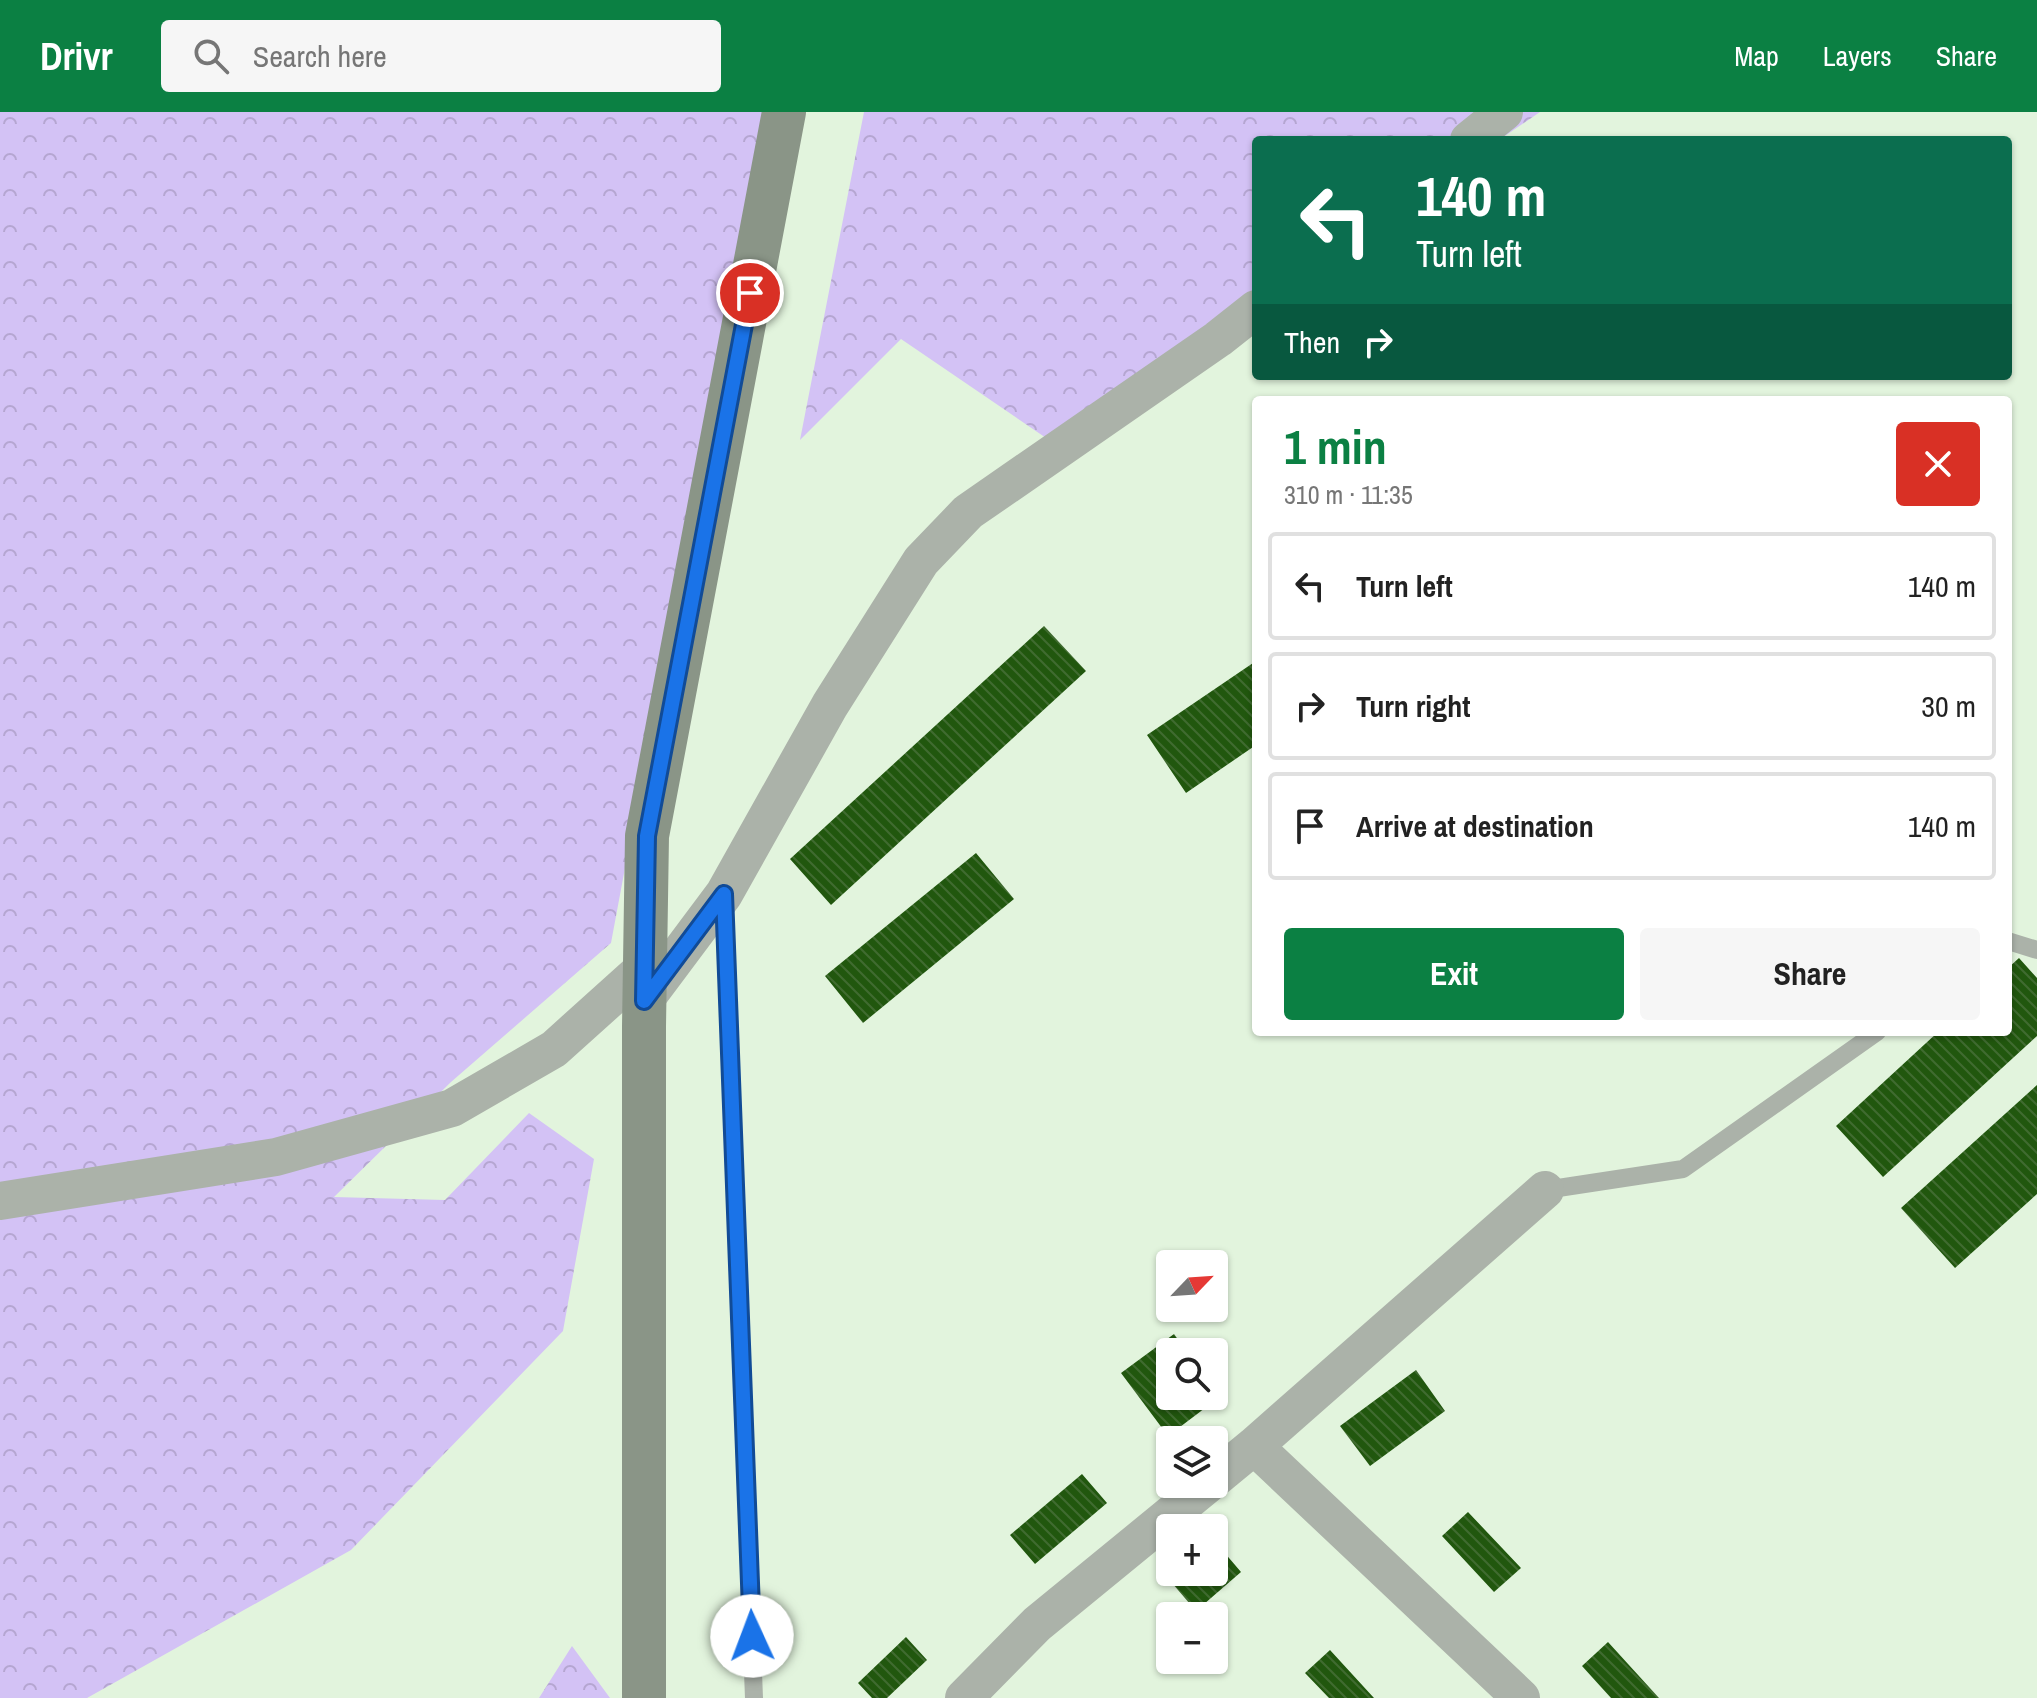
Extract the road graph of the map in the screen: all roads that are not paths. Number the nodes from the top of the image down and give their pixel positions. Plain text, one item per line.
1 (784, 112) edge
2 (1504, 112) edge
3 (1474, 136) edge
4 (1252, 312) edge
5 (724, 894) junction
6 (2012, 942) edge
7 (2037, 950) edge
8 (645, 984) junction
9 (1871, 1036) edge
10 (1545, 1190) joint
11 (0, 1201) edge
12 (1254, 1446) junction
13 (1228, 1467) edge
14 (1191, 1498) edge
15 (644, 1698) edge
16 (754, 1698) edge
17 (964, 1698) edge
18 (1521, 1698) edge

1 - 8 street
2 - 3 street
4 - 5 street
5 - 8 street
5 - 16 lane
6 - 7 lane
8 - 11 street
8 - 15 street
9 - 10 lane
10 - 12 street
12 - 13 street
12 - 18 street
14 - 17 street

